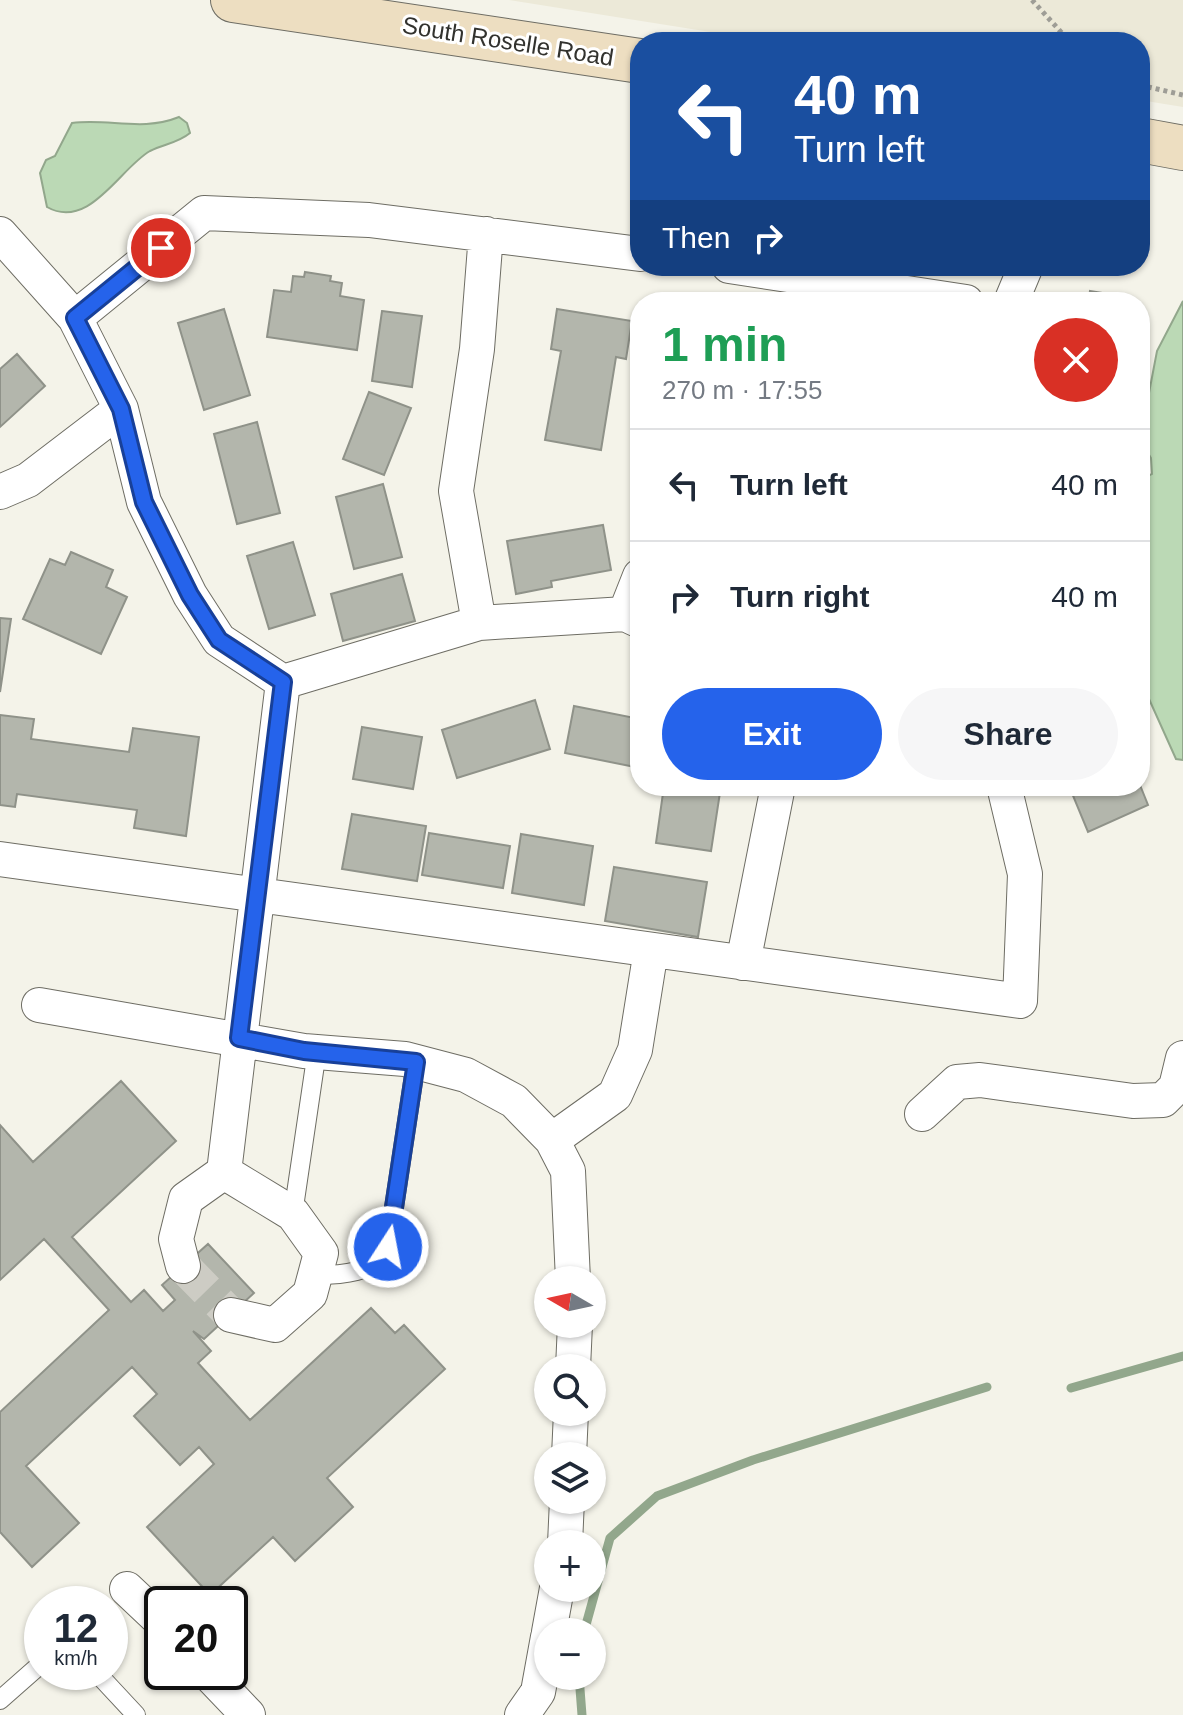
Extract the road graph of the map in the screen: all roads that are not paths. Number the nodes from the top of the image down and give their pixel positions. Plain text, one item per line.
1 (233, 0) edge
2 (630, 60) edge
3 (1150, 142) edge
4 (1183, 148) edge
5 (0, 234) edge
6 (486, 234) junction
7 (630, 253) edge
8 (766, 276) edge
9 (818, 290) edge
10 (843, 292) edge
11 (75, 318) junction
12 (121, 409) junction
13 (0, 492) edge
14 (630, 618) edge
15 (479, 623) junction
16 (283, 682) junction
17 (776, 796) edge
18 (1006, 796) edge
19 (0, 859) edge
20 (256, 894) junction
21 (651, 950) junction
22 (743, 963) junction
23 (39, 1005) dead end
24 (239, 1038) junction
25 (317, 1051) junction
26 (1183, 1058) edge
27 (416, 1062) junction
28 (922, 1114) dead end
29 (552, 1140) junction
30 (224, 1172) junction
31 (293, 1214) junction
32 (183, 1266) tunnel mouth
33 (572, 1266) edge
34 (315, 1275) junction
35 (231, 1315) tunnel mouth
36 (24, 1679) edge
37 (113, 1690) edge
38 (224, 1690) edge
39 (538, 1690) edge
40 (0, 1700) edge
41 (136, 1715) edge
42 (248, 1715) edge
43 (522, 1715) edge

1 - 2 main road, South Roselle Road
3 - 4 main road
5 - 11 street
6 - 7 street
6 - 11 street
6 - 15 street
8 - 9 street
9 - 10 street
11 - 12 street
12 - 13 street
12 - 16 street
14 - 15 street
15 - 16 street
16 - 20 street
17 - 22 street
18 - 22 street
19 - 20 street
20 - 21 street
20 - 24 street
21 - 22 street
21 - 29 street
23 - 24 street
24 - 25 street
24 - 30 street
25 - 27 street
25 - 31 lane
26 - 28 street
27 - 29 street
27 - 34 lane
29 - 33 street
30 - 31 street
30 - 32 street
31 - 34 street
34 - 35 street
36 - 40 lane
37 - 41 lane
38 - 42 street
39 - 43 street

